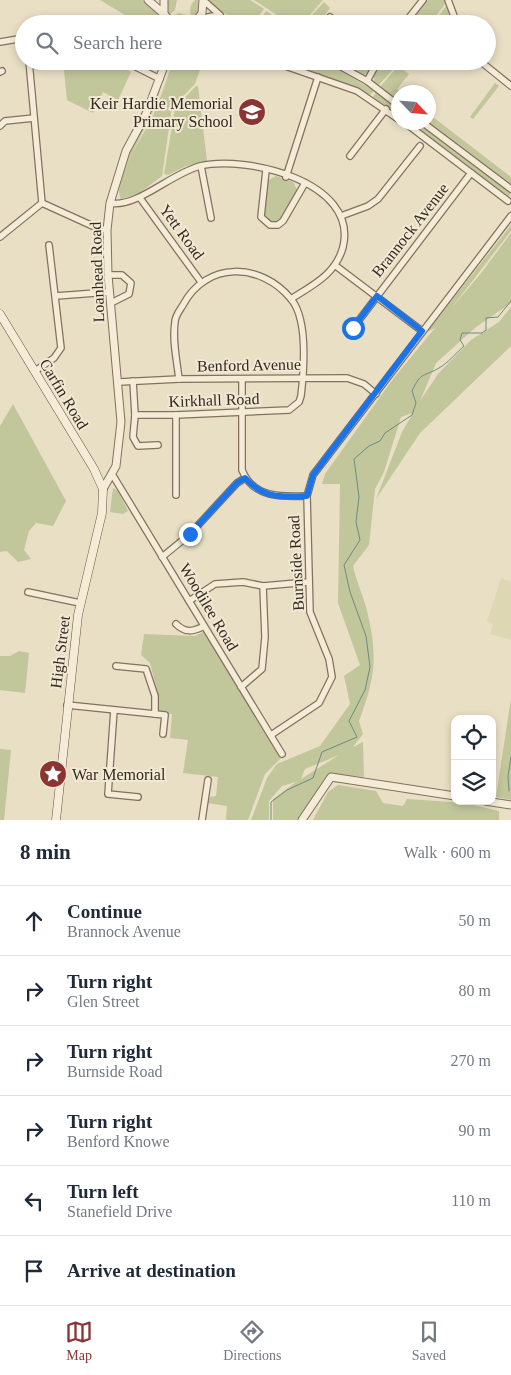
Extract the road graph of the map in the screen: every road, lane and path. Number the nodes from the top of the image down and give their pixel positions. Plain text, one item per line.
1 (148, 0) edge
2 (164, 0) edge
3 (203, 0) edge
4 (423, 0) edge
5 (448, 0) edge
6 (164, 14) joint
7 (201, 15) edge
8 (220, 15) edge
9 (411, 15) edge
10 (454, 15) edge
11 (15, 40) edge
12 (0, 42) edge
13 (30, 70) edge
14 (142, 70) edge
15 (163, 70) edge
16 (297, 70) edge
17 (347, 70) edge
18 (373, 70) edge
19 (491, 70) edge
20 (318, 77) junction
21 (160, 79) junction
22 (366, 81) junction
23 (511, 86) edge
24 (391, 100) edge
25 (386, 109) junction
26 (391, 113) edge
27 (34, 118) junction
28 (0, 126) edge
29 (415, 130) edge
30 (433, 130) edge
31 (420, 146) dead end
32 (350, 156) dead end
33 (201, 166) junction
34 (266, 170) junction
35 (472, 173) junction
36 (286, 176) junction
37 (305, 183) junction
38 (511, 189) edge
39 (140, 198) junction
40 (508, 201) dead end
41 (42, 203) junction
42 (110, 203) junction
43 (341, 216) junction
44 (511, 216) edge
45 (211, 218) dead end
46 (106, 230) junction
47 (0, 237) edge
48 (49, 245) dead end
49 (336, 266) junction
50 (108, 275) junction
51 (201, 282) junction
52 (109, 292) junction
53 (56, 296) junction
54 (377, 296) junction
55 (291, 299) junction
56 (111, 303) junction
57 (0, 314) edge
58 (353, 328) dead end
59 (422, 331) junction
60 (35, 371) junction
61 (302, 378) junction
62 (179, 379) junction
63 (242, 380) junction
64 (133, 381) junction
65 (119, 382) junction
66 (376, 394) junction
67 (241, 412) junction
68 (135, 415) junction
69 (176, 416) junction
70 (158, 444) dead end
71 (112, 474) junction
72 (245, 478) junction
73 (103, 489) junction
74 (176, 495) dead end
75 (307, 496) junction
76 (162, 557) junction
77 (309, 582) junction
78 (263, 586) junction
79 (28, 592) dead end
80 (189, 601) junction
81 (80, 603) junction
82 (176, 624) dead end
83 (204, 626) junction
84 (116, 666) dead end
85 (241, 687) junction
86 (67, 705) junction
87 (114, 710) junction
88 (154, 714) junction
89 (163, 734) dead end
90 (271, 735) junction
91 (282, 754) dead end
92 (208, 780) dead end
93 (451, 795) edge
94 (138, 796) dead end
95 (496, 803) edge
96 (511, 805) edge
97 (56, 820) edge
98 (202, 820) edge
99 (302, 820) edge

1 - 6 street
2 - 6 street
3 - 7 street
3 - 8 street
4 - 9 street
5 - 10 street
11 - 12 street
13 - 27 street
14 - 21 street
15 - 21 street, Loanhead Road
16 - 20 street
17 - 22 street
18 - 22 street
19 - 23 street
20 - 25 street
20 - 36 street
21 - 42 street, Loanhead Road
22 - 24 street
25 - 26 street
25 - 32 street
27 - 28 street
27 - 41 street
29 - 35 street
30 - 38 street
31 - 43 street
33 - 34 street
33 - 39 street
33 - 45 street
34 - 36 street
34 - 37 street
35 - 40 street
35 - 54 street, Brannock Avenue
36 - 37 street
37 - 43 street
39 - 42 street
39 - 51 street, Yett Road
41 - 46 street
41 - 47 street
42 - 46 street, Loanhead Road
43 - 49 street
44 - 59 street, Burnside Road
46 - 50 street, Loanhead Road
48 - 53 street
49 - 54 street
49 - 55 street
50 - 52 street, Loanhead Road
50 - 56 street
51 - 55 street
51 - 62 street
52 - 53 street
52 - 56 street, Loanhead Road
53 - 60 street
54 - 58 street, Brannock Avenue
54 - 59 street
55 - 61 street
56 - 65 street, Loanhead Road
57 - 60 main road, Carfin Road
59 - 66 street, Burnside Road
60 - 73 main road, Carfin Road
61 - 63 street, Benford Avenue
61 - 66 street, Benford Avenue
61 - 67 street, Kirkhall Road
62 - 63 street, Benford Avenue
62 - 64 street, Benford Avenue
63 - 67 street
64 - 65 street, Benford Avenue
64 - 68 street
65 - 71 street, Loanhead Road
66 - 75 street, Burnside Road
67 - 69 street, Kirkhall Road
67 - 72 street
68 - 69 street, Kirkhall Road
68 - 70 street
69 - 74 street
71 - 73 street, Loanhead Road
71 - 76 street, Woodilee Road
72 - 75 street
72 - 76 street
73 - 81 main road, High Street
75 - 77 street, Burnside Road
76 - 80 street, Woodilee Road
77 - 78 street
77 - 90 street, Burnside Road
78 - 80 street
78 - 85 street
79 - 81 street
80 - 83 street, Woodilee Road
81 - 86 main road, High Street
82 - 83 street
83 - 85 street, Woodilee Road
84 - 88 street
85 - 90 street, Woodilee Road
86 - 87 street
86 - 97 main road, High Street
87 - 88 street
87 - 94 street
88 - 89 street
90 - 91 street, Woodilee Road
92 - 98 street
93 - 99 street
95 - 96 street

